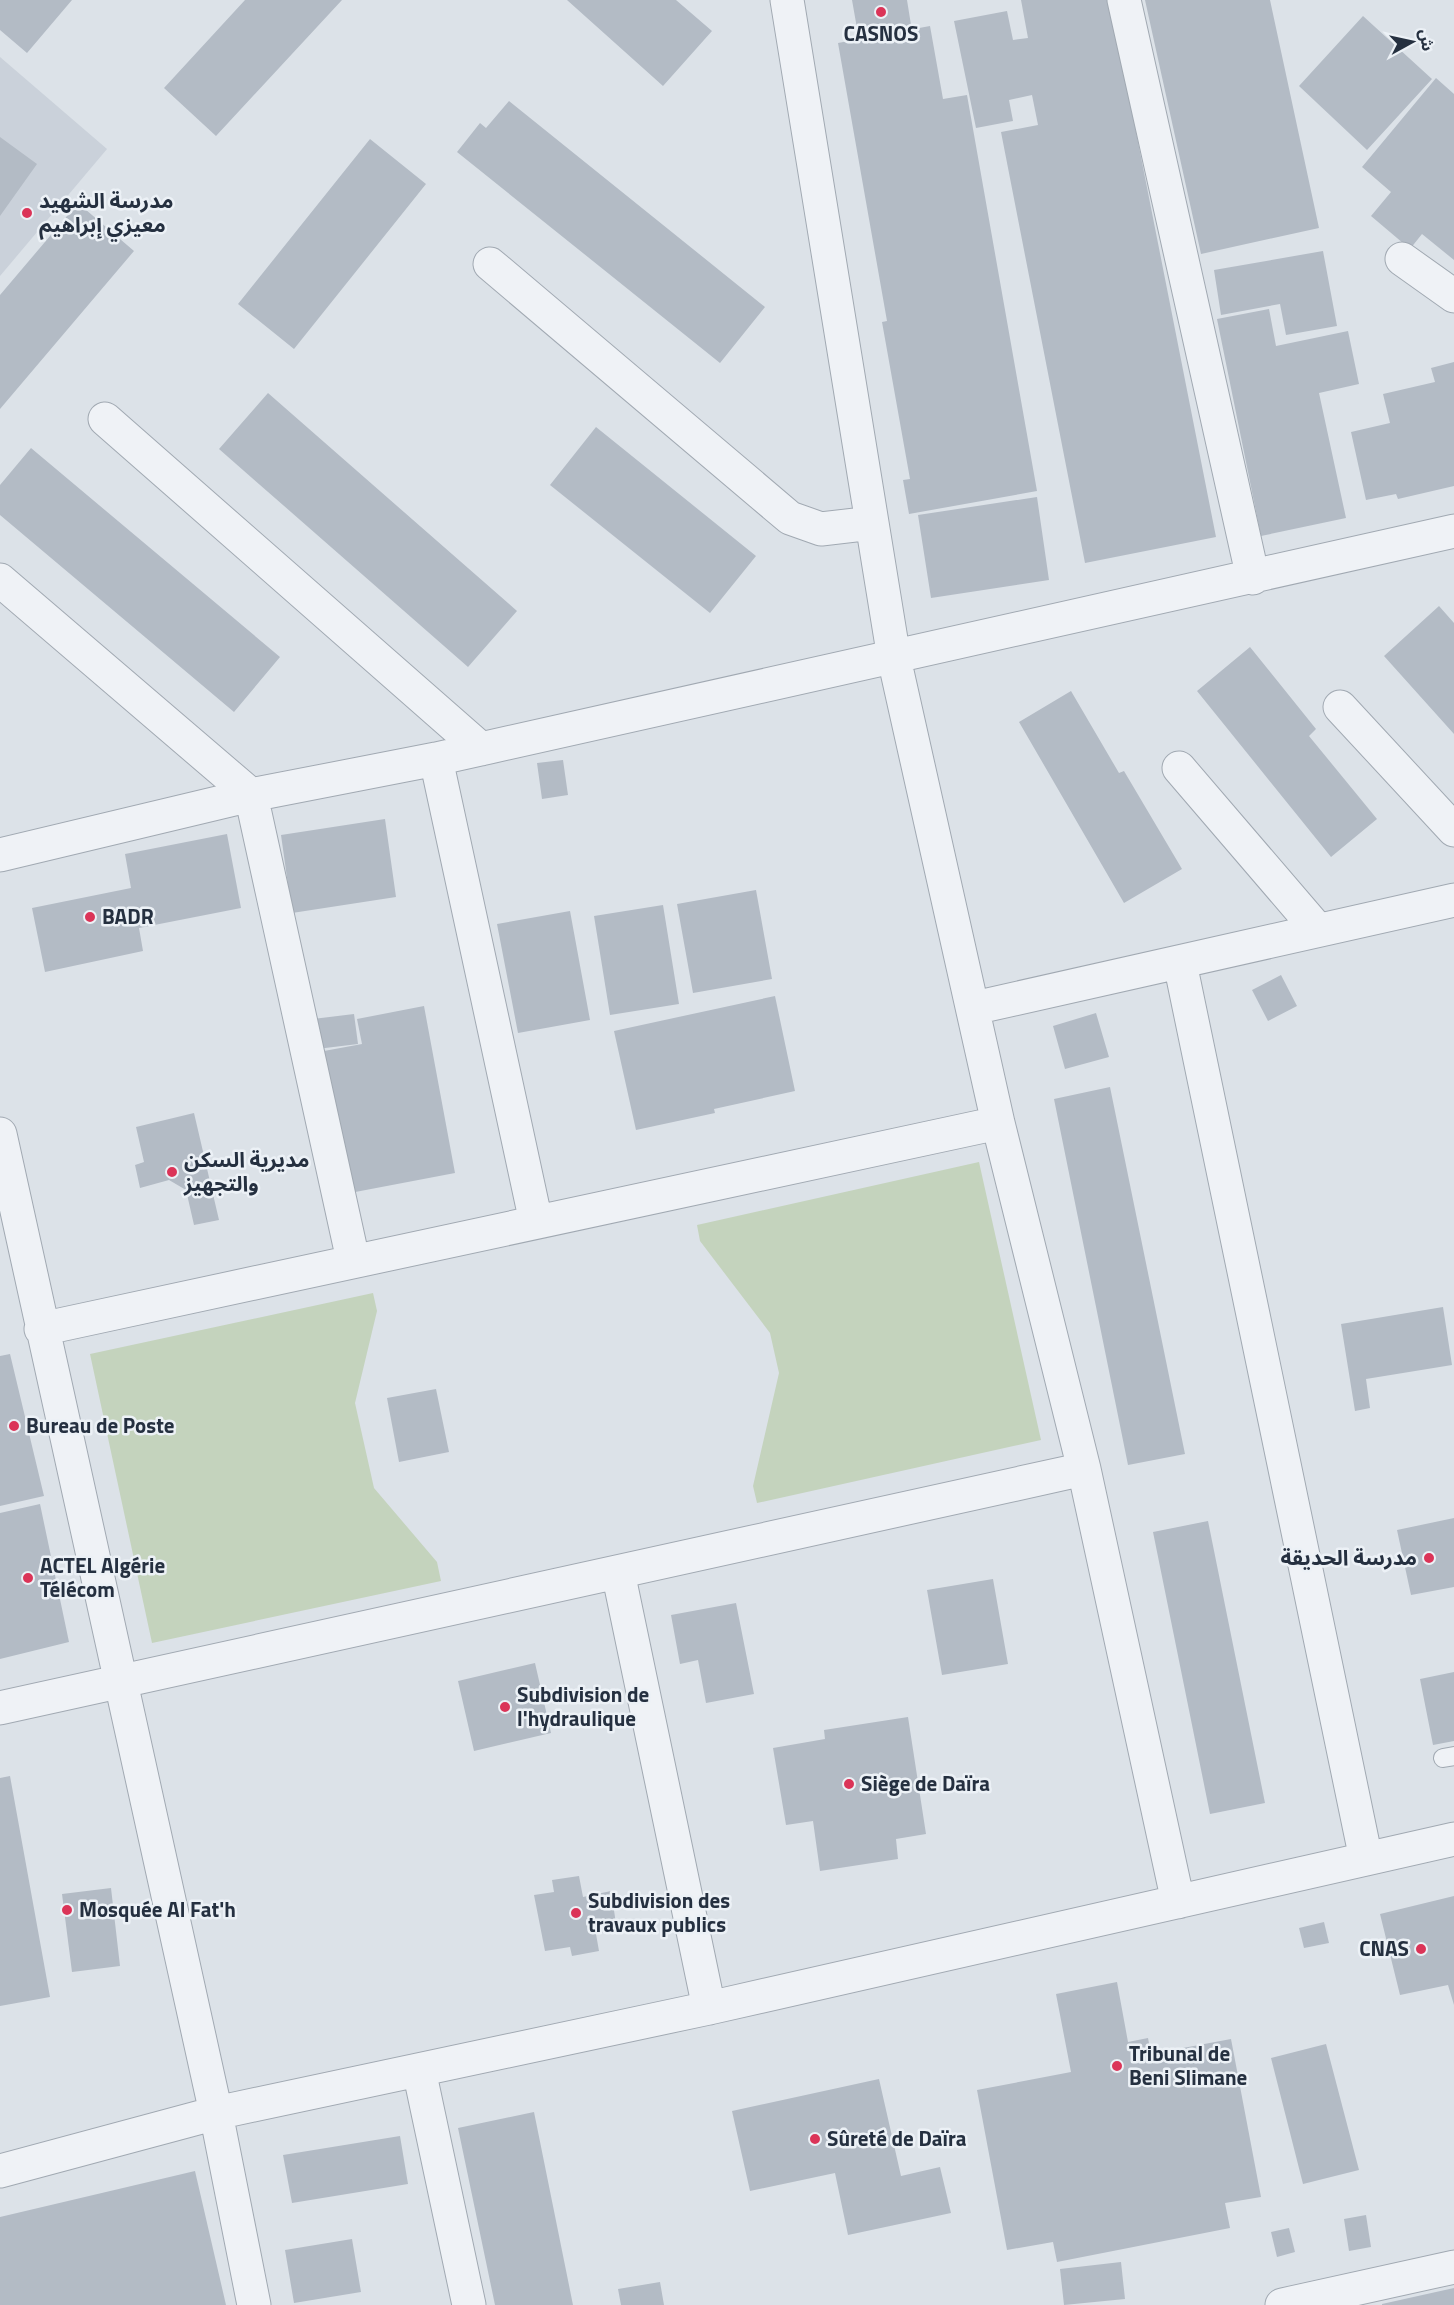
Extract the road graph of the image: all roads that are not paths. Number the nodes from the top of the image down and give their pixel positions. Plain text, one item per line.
1 (1124, 0) edge
2 (782, 7) edge
3 (1402, 259) dead end
4 (490, 264) dead end
5 (1454, 296) edge
6 (105, 419) dead end
7 (872, 523) junction
8 (1454, 531) edge
9 (1253, 578) junction
10 (0, 580) edge
11 (894, 658) junction
12 (1340, 707) dead end
13 (481, 749) junction
14 (436, 759) junction
15 (1179, 768) dead end
16 (251, 795) junction
17 (1454, 830) edge
18 (0, 855) edge
19 (1454, 900) edge
20 (1317, 928) junction
21 (1180, 963) junction
22 (974, 1008) junction
23 (998, 1123) junction
24 (0, 1134) edge
25 (536, 1222) junction
26 (353, 1260) junction
27 (41, 1329) junction
28 (1084, 1469) junction
29 (618, 1572) junction
30 (122, 1680) junction
31 (0, 1708) edge
32 (1454, 1839) edge
33 (1366, 1859) junction
34 (1178, 1902) junction
35 (709, 2008) junction
36 (419, 2070) junction
37 (216, 2113) junction
38 (0, 2171) edge
39 (1454, 2267) edge
40 (254, 2305) edge
41 (469, 2305) edge
42 (1282, 2305) edge

1 - 9 street
2 - 7 street
3 - 5 street
4 - 7 street
6 - 13 street
7 - 11 street
8 - 9 street
9 - 11 street
10 - 16 street
11 - 13 street
11 - 22 street
12 - 17 street
13 - 14 street
14 - 16 street
14 - 25 street
15 - 20 street
16 - 18 street
16 - 26 street
19 - 20 street
20 - 21 street
21 - 22 street
21 - 33 street
22 - 23 street
23 - 25 street
23 - 28 street
24 - 27 street
25 - 26 street
26 - 27 street
27 - 30 street
28 - 29 street
28 - 34 street
29 - 30 street
29 - 35 street
30 - 31 street
30 - 37 street
32 - 33 street
33 - 34 street
34 - 35 street
35 - 36 street
36 - 37 street
36 - 41 street
37 - 38 street
37 - 40 street
39 - 42 street

